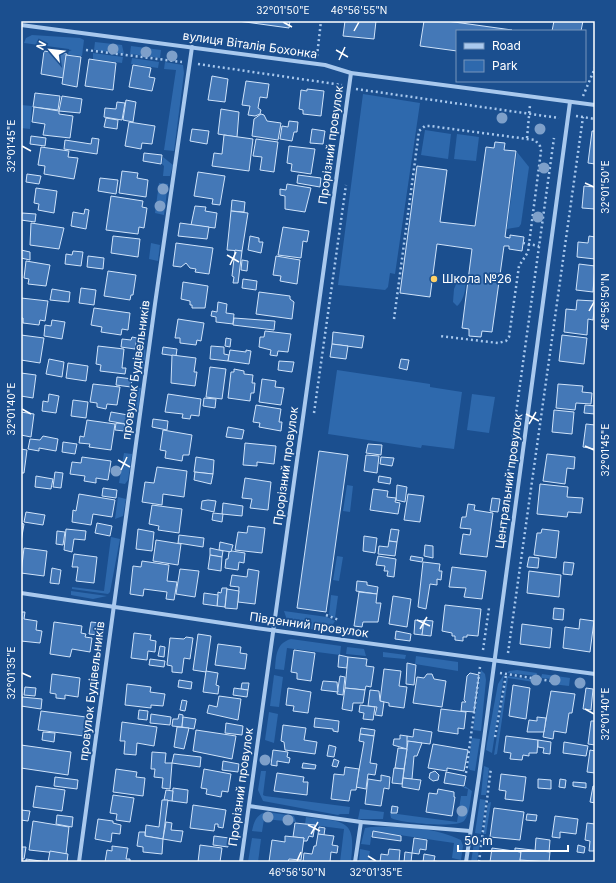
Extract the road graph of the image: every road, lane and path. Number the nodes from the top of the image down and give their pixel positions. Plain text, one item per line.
1 (321, 21) edge
2 (21, 25) edge
3 (192, 47) junction
4 (86, 50) dead end
5 (189, 62) junction
6 (316, 64) junction
7 (595, 68) edge
8 (351, 73) junction
9 (349, 86) junction
10 (359, 90) junction
11 (358, 98) dead end
12 (535, 98) junction
13 (570, 102) junction
14 (579, 103) junction
15 (595, 105) edge
16 (529, 114) junction
17 (568, 115) junction
18 (583, 117) junction
19 (557, 118) junction
20 (595, 119) edge
21 (556, 126) dead end
22 (555, 133) dead end
23 (527, 138) junction
24 (346, 184) dead end
25 (523, 244) dead end
26 (529, 244) junction
27 (539, 246) junction
28 (394, 319) dead end
29 (440, 336) dead end
30 (314, 419) dead end
31 (506, 486) dead end
32 (21, 593) edge
33 (113, 607) junction
34 (489, 608) dead end
35 (326, 615) dead end
36 (339, 620) dead end
37 (273, 630) junction
38 (481, 658) junction
39 (495, 660) junction
40 (506, 661) junction
41 (472, 667) dead end
42 (480, 669) junction
43 (494, 671) junction
44 (505, 674) junction
45 (595, 674) edge
46 (551, 681) dead end
47 (494, 743) dead end
48 (492, 762) dead end
49 (466, 773) dead end
50 (248, 806) junction
51 (361, 822) junction
52 (470, 831) junction
53 (79, 862) edge
54 (241, 862) edge
55 (355, 862) edge
56 (466, 862) edge
57 (479, 862) edge

1 - 6 path
2 - 3 street, вулиця Віталія Бохонка
3 - 5 street, провулок Будівельників
3 - 6 street, вулиця Віталія Бохонка
4 - 5 path
5 - 9 path
5 - 33 street, провулок Будівельників
6 - 8 street, вулиця Віталія Бохонка
7 - 14 path
8 - 9 street, Прорізний провулок
8 - 12 street, вулиця Віталія Бохонка
9 - 10 path
9 - 37 street, Прорізний провулок
10 - 11 path
10 - 16 path
12 - 13 street, вулиця Віталія Бохонка
12 - 16 path
13 - 14 street, вулиця Віталія Бохонка
13 - 17 street, Центральний провулок
14 - 15 street, вулиця Віталія Бохонка
16 - 19 path
16 - 23 path
17 - 18 path
17 - 19 path
17 - 39 street, Центральний провулок
18 - 20 path
18 - 40 path
19 - 21 path
22 - 27 path
23 - 26 path
23 - 28 path
24 - 30 path
25 - 26 path
26 - 27 path
26 - 29 path
27 - 31 path
32 - 33 street, Південний провулок
33 - 37 street, Південний провулок
33 - 53 street, провулок Будівельників
34 - 38 path
35 - 36 path
37 - 38 street, Південний провулок
37 - 50 street, Прорізний провулок
38 - 39 street, Південний провулок
38 - 42 path
39 - 40 street, Південний провулок
39 - 43 street, Центральний провулок
40 - 44 path
40 - 45 street, Південний провулок
41 - 42 path
42 - 43 path
42 - 49 path
43 - 44 path
43 - 52 street, Центральний провулок
44 - 46 path
44 - 47 path
48 - 57 path
50 - 51 street
50 - 54 street, Прорізний провулок
51 - 52 street
51 - 55 street
52 - 56 street, Центральний провулок

